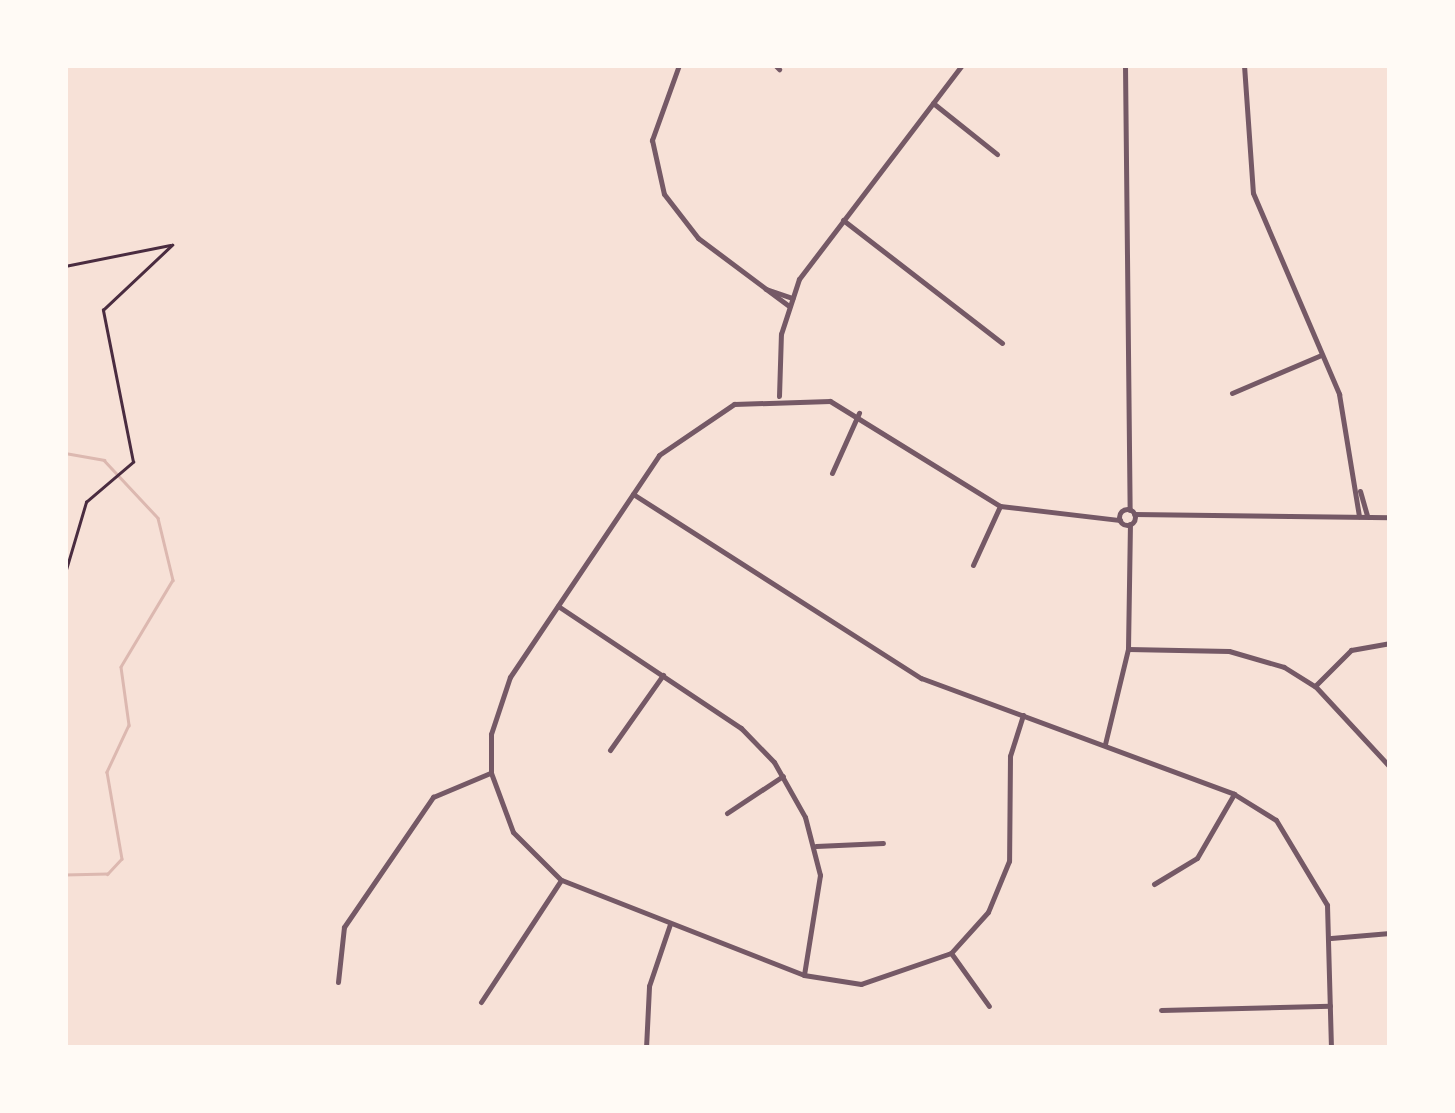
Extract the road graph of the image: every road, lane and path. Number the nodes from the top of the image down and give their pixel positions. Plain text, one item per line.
1 (679, 65) edge
2 (962, 65) edge
3 (1125, 65) edge
4 (1244, 65) edge
5 (932, 102) junction
6 (996, 154) dead end
7 (843, 220) junction
8 (65, 266) edge
9 (764, 288) junction
10 (792, 298) junction
11 (789, 306) junction
12 (1002, 343) dead end
13 (1322, 355) junction
14 (1232, 393) dead end
15 (779, 396) junction
16 (859, 413) junction
17 (832, 474) dead end
18 (633, 494) junction
19 (1000, 506) junction
20 (1363, 516) junction
21 (1127, 517) junction
22 (1390, 517) edge
23 (973, 565) dead end
24 (65, 572) edge
25 (558, 605) junction
26 (1390, 642) edge
27 (1128, 649) junction
28 (662, 675) junction
29 (1315, 686) junction
30 (1023, 715) junction
31 (1106, 744) junction
32 (610, 750) dead end
33 (1390, 767) edge
34 (491, 773) junction
35 (783, 776) junction
36 (1234, 794) junction
37 (727, 813) dead end
38 (883, 843) dead end
39 (815, 846) junction
40 (560, 880) junction
41 (1154, 884) dead end
42 (670, 924) junction
43 (1390, 933) edge
44 (1331, 938) junction
45 (951, 952) junction
46 (804, 975) junction
47 (338, 982) dead end
48 (481, 1002) dead end
49 (990, 1006) dead end
50 (1330, 1006) junction
51 (1161, 1010) dead end
52 (646, 1048) edge
53 (1331, 1048) edge

1 - 9 street
2 - 5 street
3 - 21 street
4 - 13 street
5 - 6 street
5 - 7 street
7 - 10 street
7 - 12 street
8 - 24 path
9 - 10 street
9 - 11 street
10 - 11 street
11 - 15 street
13 - 14 street
13 - 20 street
15 - 16 street
15 - 18 street
16 - 17 street
16 - 19 street
18 - 25 street
18 - 30 street
19 - 21 street
19 - 23 street
20 - 21 street
20 - 22 street
21 - 27 street
25 - 28 street
25 - 34 street
26 - 29 street
27 - 29 street
27 - 31 street
28 - 32 street
28 - 35 street
29 - 33 street
30 - 31 street
30 - 45 street
31 - 36 street
34 - 40 street
34 - 47 street
35 - 37 street
35 - 39 street
36 - 41 street
36 - 44 street
38 - 39 street
39 - 46 street
40 - 42 street
40 - 48 street
42 - 46 street
42 - 52 street
43 - 44 street
44 - 50 street
45 - 46 street
45 - 49 street
50 - 51 street
50 - 53 street

